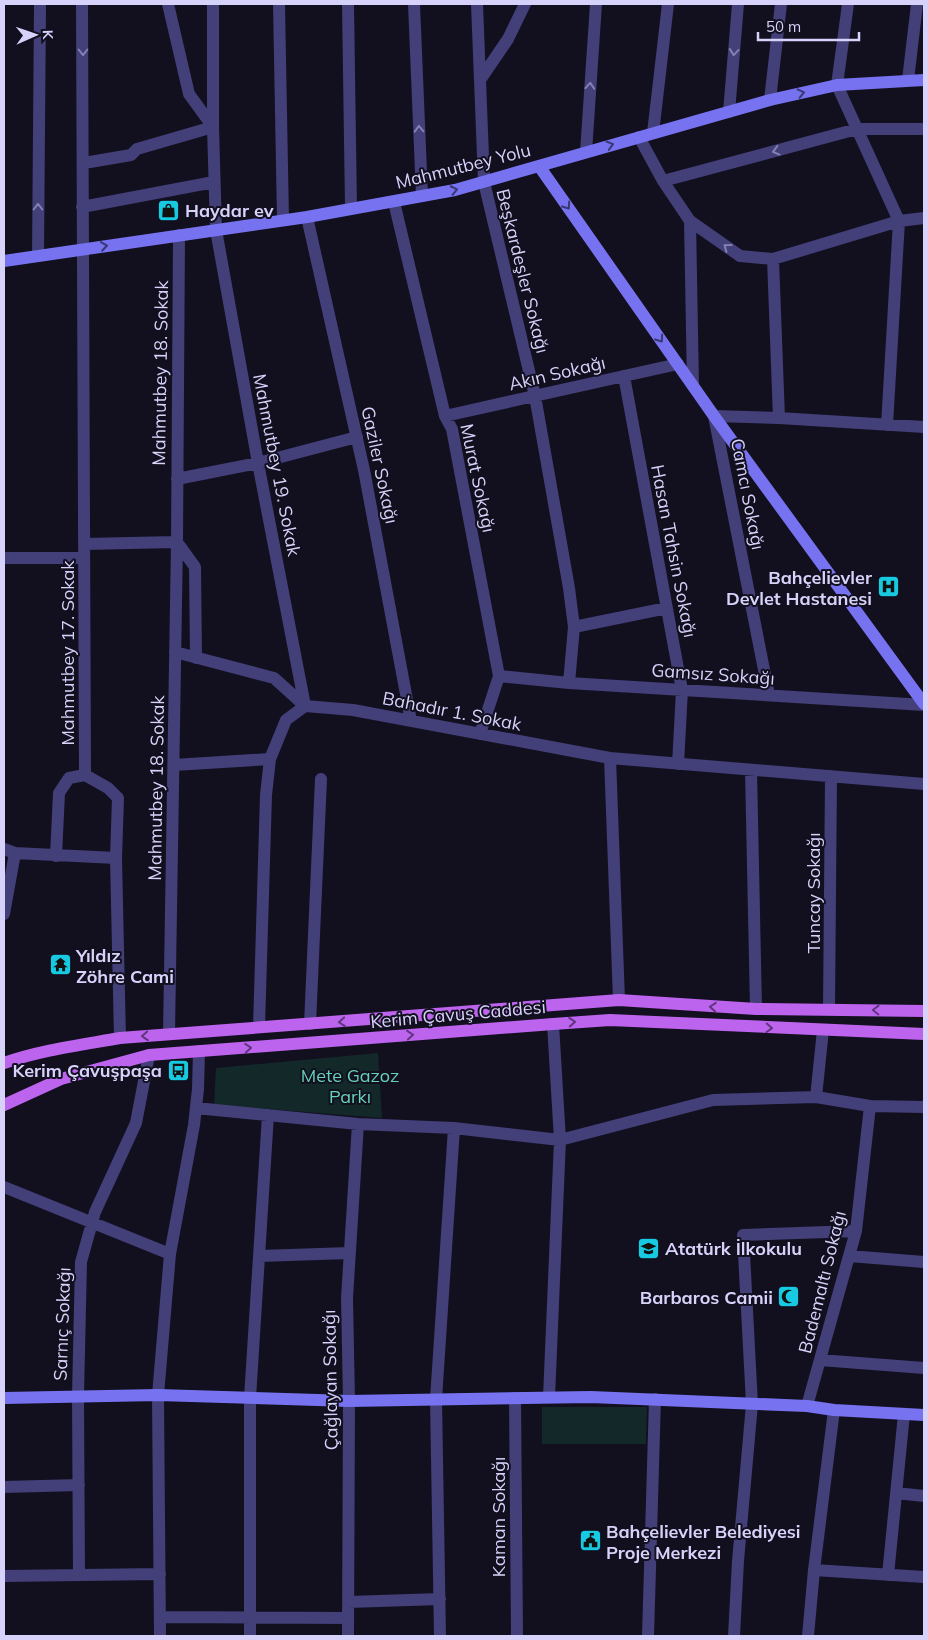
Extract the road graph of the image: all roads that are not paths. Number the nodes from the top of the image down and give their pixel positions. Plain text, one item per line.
1 (40, 4) edge
2 (82, 4) edge
3 (168, 4) edge
4 (213, 4) edge
5 (279, 4) edge
6 (348, 4) edge
7 (414, 4) edge
8 (477, 4) edge
9 (525, 4) edge
10 (596, 4) edge
11 (668, 4) edge
12 (738, 4) edge
13 (781, 4) edge
14 (848, 4) edge
15 (917, 4) edge
16 (480, 80) junction
17 (908, 80) junction
18 (924, 80) edge
19 (837, 85) junction
20 (770, 100) junction
21 (729, 112) junction
22 (213, 127) junction
23 (857, 129) junction
24 (924, 129) edge
25 (653, 133) junction
26 (639, 137) junction
27 (586, 152) junction
28 (84, 163) junction
29 (539, 166) junction
30 (663, 181) junction
31 (214, 182) junction
32 (484, 182) junction
33 (422, 196) junction
34 (394, 202) junction
35 (82, 207) junction
36 (351, 208) junction
37 (307, 217) junction
38 (924, 218) edge
39 (283, 220) junction
40 (690, 221) junction
41 (899, 221) junction
42 (216, 230) junction
43 (179, 235) junction
44 (82, 249) junction
45 (38, 256) junction
46 (773, 259) junction
47 (4, 261) edge
48 (678, 364) junction
49 (624, 376) junction
50 (693, 386) junction
51 (535, 396) junction
52 (445, 416) junction
53 (714, 416) junction
54 (779, 418) junction
55 (887, 425) junction
56 (924, 427) edge
57 (357, 437) junction
58 (258, 463) junction
59 (177, 479) junction
60 (177, 542) junction
61 (84, 544) junction
62 (4, 558) edge
63 (84, 558) junction
64 (667, 608) junction
65 (574, 627) junction
66 (175, 652) junction
67 (196, 658) junction
68 (499, 676) junction
69 (569, 683) junction
70 (682, 690) junction
71 (769, 695) junction
72 (924, 704) edge
73 (305, 706) junction
74 (411, 721) junction
75 (480, 734) junction
76 (610, 758) junction
77 (270, 759) junction
78 (678, 764) junction
79 (174, 765) junction
80 (751, 770) junction
81 (85, 776) junction
82 (831, 776) junction
83 (321, 779) dead end
84 (924, 784) edge
85 (10, 851) edge
86 (56, 856) junction
87 (116, 858) junction
88 (4, 910) edge
89 (619, 1000) junction
90 (756, 1009) junction
91 (829, 1009) junction
92 (924, 1011) edge
93 (310, 1024) junction
94 (553, 1024) junction
95 (259, 1027) junction
96 (823, 1030) junction
97 (169, 1034) junction
98 (924, 1034) edge
99 (120, 1038) junction
100 (199, 1051) junction
101 (149, 1055) junction
102 (4, 1063) edge
103 (816, 1097) junction
104 (4, 1105) edge
105 (870, 1106) junction
106 (196, 1108) junction
107 (924, 1108) edge
108 (268, 1115) junction
109 (358, 1124) junction
110 (454, 1128) junction
111 (560, 1140) junction
112 (4, 1187) edge
113 (92, 1222) junction
114 (856, 1231) junction
115 (350, 1253) junction
116 (170, 1254) junction
117 (259, 1256) junction
118 (849, 1256) junction
119 (924, 1262) edge
120 (820, 1360) junction
121 (924, 1368) edge
122 (158, 1395) junction
123 (78, 1396) junction
124 (549, 1397) junction
125 (4, 1398) edge
126 (250, 1398) junction
127 (515, 1398) junction
128 (436, 1399) junction
129 (655, 1399) junction
130 (349, 1400) junction
131 (752, 1404) junction
132 (807, 1406) junction
133 (834, 1410) junction
134 (904, 1414) junction
135 (924, 1415) edge
136 (78, 1486) junction
137 (4, 1487) edge
138 (896, 1493) junction
139 (924, 1496) edge
140 (814, 1570) junction
141 (160, 1574) junction
142 (79, 1575) junction
143 (888, 1575) junction
144 (4, 1576) edge
145 (924, 1577) edge
146 (440, 1599) junction
147 (348, 1602) junction
148 (160, 1617) junction
149 (249, 1618) junction
150 (348, 1618) junction
151 (160, 1636) edge
152 (250, 1636) edge
153 (348, 1636) edge
154 (440, 1636) edge
155 (517, 1636) edge
156 (648, 1636) edge
157 (734, 1636) edge
158 (808, 1636) edge

45 -> 1 street
2 -> 28 street, Mahmutbey 17. Sokak
3 - 22 street
4 - 22 street, Mahmutbey 19. Sokak
5 - 39 street
6 - 36 street
33 -> 7 street
8 - 16 street, Beşkardeşler Sokağı
9 - 16 street
27 -> 10 street
11 - 25 street
12 -> 21 street
13 - 20 street
14 - 19 street
15 - 17 street
16 - 32 street, Beşkardeşler Sokağı
17 - 18 street, Mahmutbey Yolu
17 - 19 street, Mahmutbey Yolu
20 -> 19 street, Mahmutbey Yolu
19 - 23 street
20 - 21 street, Mahmutbey Yolu
21 - 25 street, Mahmutbey Yolu
22 - 28 street
22 - 31 street, Mahmutbey 19. Sokak
23 - 24 street
23 -> 30 street
23 - 41 street
25 - 26 street, Mahmutbey Yolu
27 -> 26 street, Mahmutbey Yolu
26 - 30 street
27 - 29 street, Mahmutbey Yolu
28 - 35 street, Mahmutbey 17. Sokak
29 - 32 street, Mahmutbey Yolu
29 -> 48 street
30 - 40 street
31 - 35 street
31 - 42 street, Mahmutbey 19. Sokak
33 -> 32 street, Mahmutbey Yolu
32 - 51 street, Beşkardeşler Sokağı
33 - 34 street, Mahmutbey Yolu
34 - 36 street, Mahmutbey Yolu
34 - 52 street, Murat Sokağı
35 - 44 street, Mahmutbey 17. Sokak
36 - 37 street, Mahmutbey Yolu
37 - 39 street, Mahmutbey Yolu
37 - 57 street, Gaziler Sokağı
38 - 41 street
39 - 42 street, Mahmutbey Yolu
46 -> 40 street
40 - 50 street
41 - 46 street
41 - 55 street
42 - 43 street, Mahmutbey Yolu
42 - 58 street, Mahmutbey 19. Sokak
44 -> 43 street, Mahmutbey Yolu
43 - 59 street, Mahmutbey 18. Sokak
44 - 45 street, Mahmutbey Yolu
44 - 61 street, Mahmutbey 17. Sokak
45 - 47 street, Mahmutbey Yolu
46 - 54 street
48 - 49 street, Akın Sokağı
48 - 50 street
49 - 51 street, Akın Sokağı
49 - 64 street, Hasan Tahsin Sokağı
50 - 53 street
51 - 52 street, Akın Sokağı
51 - 65 street, Beşkardeşler Sokağı
52 - 68 street, Murat Sokağı
53 - 54 street
53 - 71 street, Camcı Sokağı
53 - 72 street
54 - 55 street
55 - 56 street
57 - 58 street
57 - 74 street, Gaziler Sokağı
58 - 59 street
58 - 73 street, Mahmutbey 19. Sokak
59 - 60 street, Mahmutbey 18. Sokak
60 - 61 street
60 - 66 street, Mahmutbey 18. Sokak
60 - 67 street
61 - 63 street, Mahmutbey 17. Sokak
62 - 63 street
63 - 81 street, Mahmutbey 17. Sokak
64 - 65 street
64 - 70 street, Hasan Tahsin Sokağı
65 - 69 street, Beşkardeşler Sokağı
66 - 67 street
66 - 79 street, Mahmutbey 18. Sokak
67 - 73 street
68 - 69 street, Gamsız Sokağı
68 - 75 street, Murat Sokağı
69 - 70 street, Gamsız Sokağı
70 - 71 street, Gamsız Sokağı
70 - 78 street, Hasan Tahsin Sokağı
71 - 72 street, Gamsız Sokağı
73 - 74 street, Bahadır 1. Sokak
73 - 77 street
74 - 75 street, Bahadır 1. Sokak
75 - 76 street, Bahadır 1. Sokak
76 - 78 street, Bahadır 1. Sokak
76 - 89 street
77 - 79 street
77 - 95 street
78 - 80 street, Bahadır 1. Sokak
79 - 97 street, Mahmutbey 18. Sokak
80 - 82 street, Bahadır 1. Sokak
80 - 90 street
81 - 86 street
81 - 87 street
82 - 84 street, Bahadır 1. Sokak
82 - 91 street, Tuncay Sokağı
83 - 93 street
85 - 86 street
85 - 88 street
86 - 87 street
87 - 99 street
90 -> 89 main road, Kerim Çavuş Caddesi
89 -> 93 main road, Kerim Çavuş Caddesi
90 - 91 main road, Kerim Çavuş Caddesi
92 -> 91 main road, Kerim Çavuş Caddesi
93 - 95 main road, Kerim Çavuş Caddesi
94 -> 96 main road, Kerim Çavuş Caddesi
100 -> 94 main road, Kerim Çavuş Caddesi
94 - 111 street
95 - 97 main road, Kerim Çavuş Caddesi
96 - 98 main road, Kerim Çavuş Caddesi
96 - 103 street
97 -> 99 main road, Kerim Çavuş Caddesi
99 - 102 main road, Kerim Çavuş Caddesi
100 - 101 main road, Kerim Çavuş Caddesi
100 - 106 street
101 - 104 main road, Kerim Çavuş Caddesi
101 - 113 street, Sarnıç Sokağı
103 - 105 street
103 - 111 street
105 - 107 street
105 - 114 street, Bademaltı Sokağı
106 - 108 street
106 - 116 street
108 - 109 street
108 - 117 street
109 - 110 street
109 - 115 street, Çağlayan Sokağı
110 - 111 street
110 - 128 street
111 - 124 street
112 - 113 street
113 - 116 street
113 - 123 street, Sarnıç Sokağı
114 - 118 street, Bademaltı Sokağı
114 - 131 street
115 - 117 street
115 - 130 street, Çağlayan Sokağı
116 - 122 street
117 - 126 street
118 - 119 street
118 - 120 street, Bademaltı Sokağı
120 - 121 street
120 - 132 street, Bademaltı Sokağı
122 - 123 street
122 - 126 street
122 - 141 street
123 - 125 street
123 - 136 street, Sarnıç Sokağı
124 - 127 street
124 - 129 street
126 - 130 street
126 - 149 street
127 - 128 street
127 - 155 street, Kaman Sokağı
128 - 130 street
128 - 146 street
129 - 131 street
129 - 156 street
130 - 147 street, Çağlayan Sokağı
131 - 132 street
131 - 157 street
132 - 133 street
133 - 134 street
133 - 140 street
134 - 135 street
134 - 138 street
136 - 137 street
136 - 142 street, Sarnıç Sokağı
138 - 139 street
138 - 143 street
140 - 143 street
140 - 158 street
141 - 142 street
141 - 148 street
142 - 144 street
143 - 145 street
146 - 147 street
146 - 154 street
147 - 150 street, Çağlayan Sokağı
148 - 149 street
148 - 151 street
149 - 150 street
149 - 152 street
150 - 153 street, Çağlayan Sokağı

